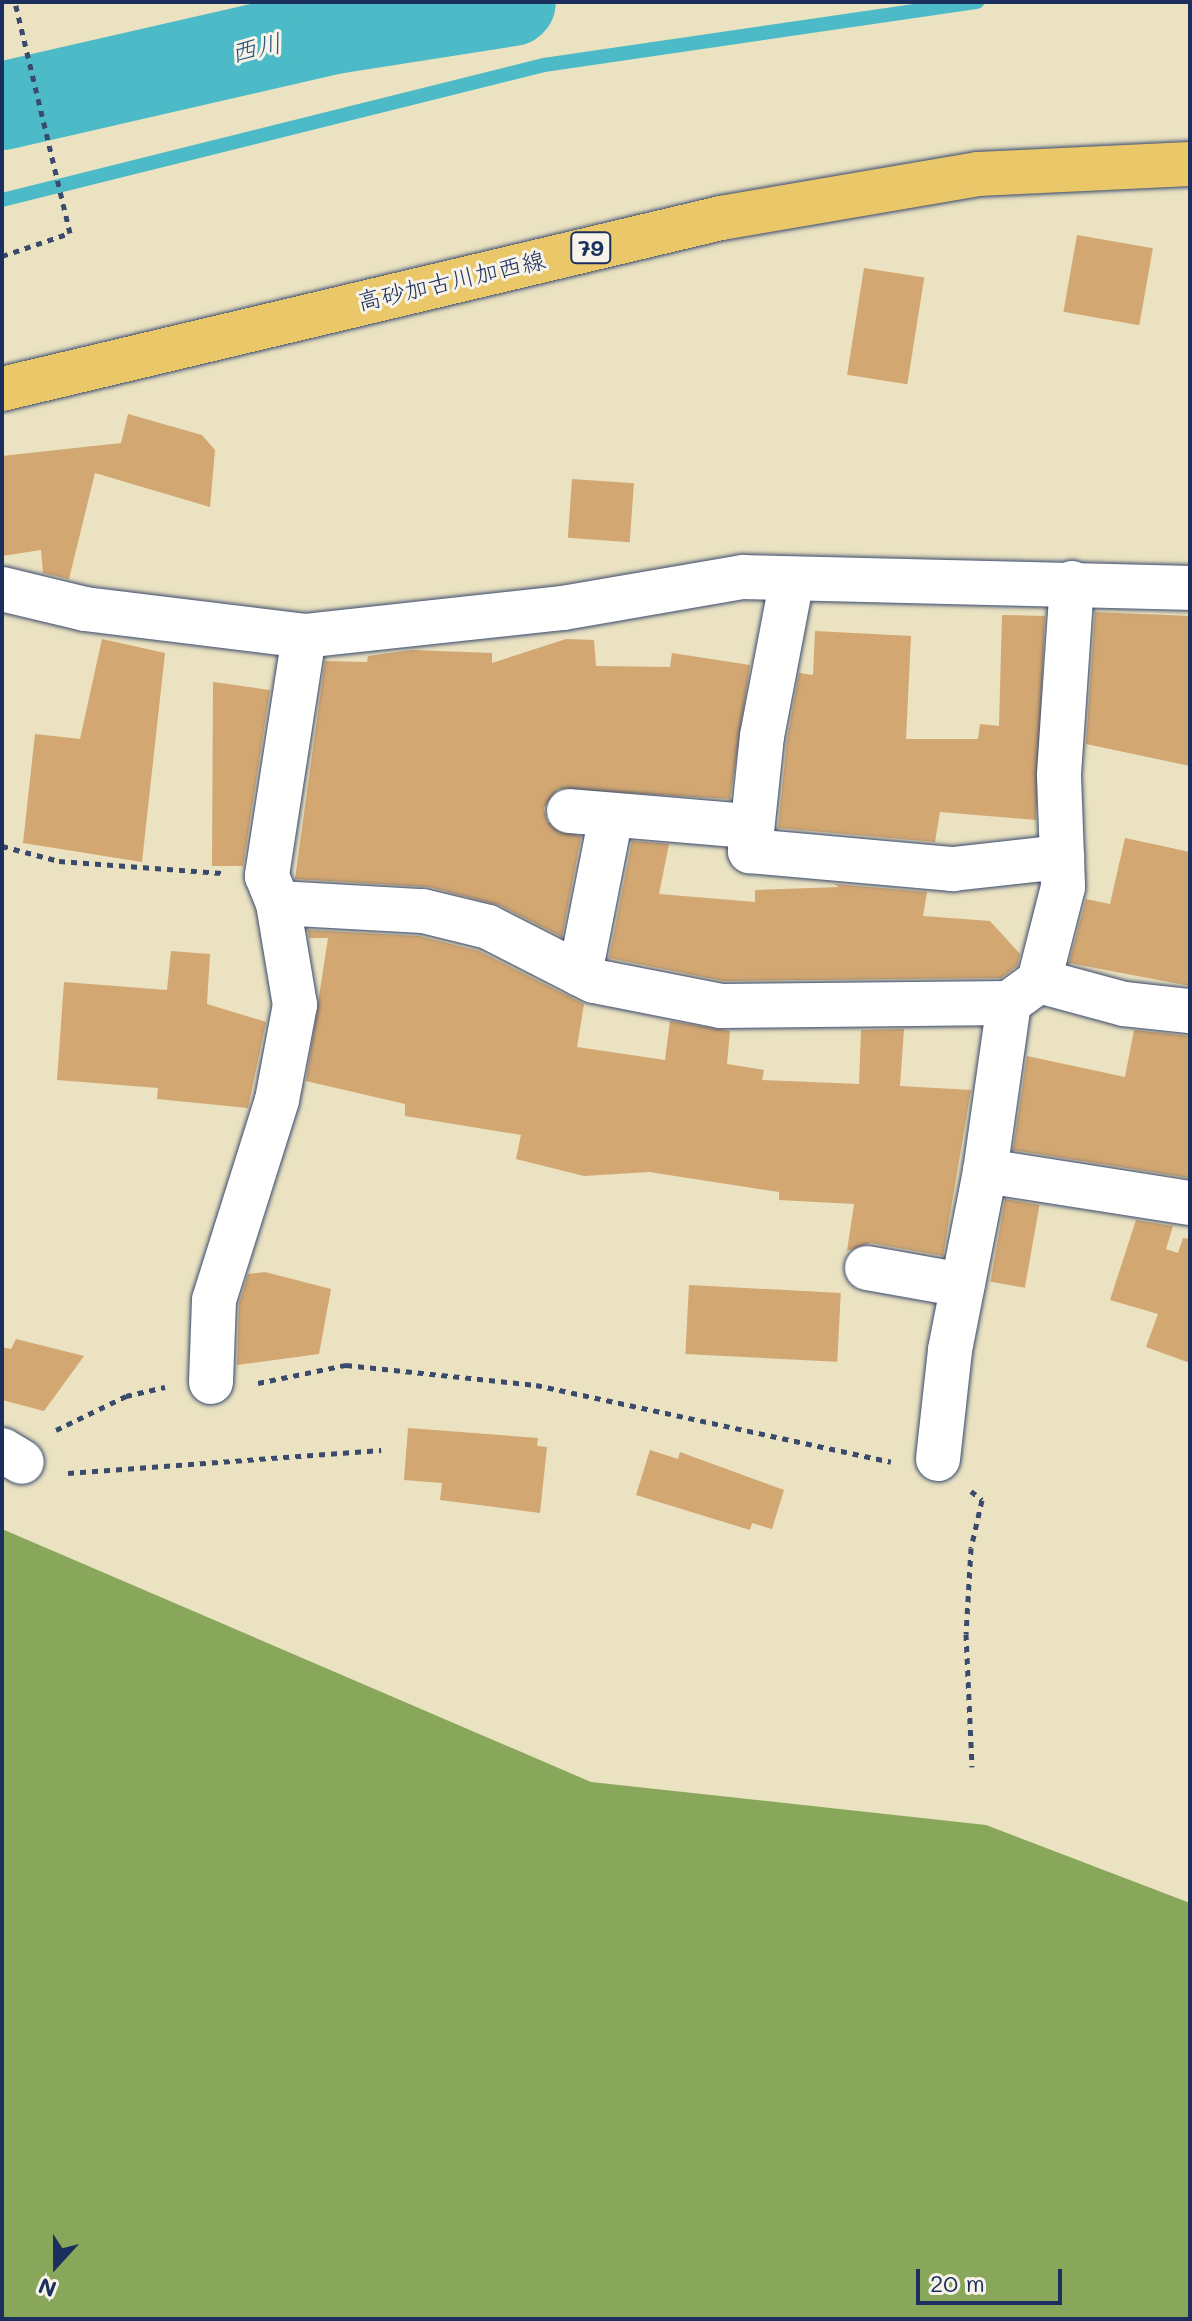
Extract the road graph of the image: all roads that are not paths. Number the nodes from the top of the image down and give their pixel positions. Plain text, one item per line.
1 (1190, 164) edge
2 (2, 389) edge
3 (792, 579) junction
4 (1072, 583) junction
5 (1190, 588) edge
6 (2, 589) edge
7 (304, 636) junction
8 (749, 826) junction
9 (1062, 857) junction
10 (272, 890) junction
11 (580, 974) junction
12 (1024, 992) junction
13 (1190, 1011) edge
14 (985, 1171) junction
15 (1190, 1203) edge
16 (867, 1268) dead end
17 (962, 1285) junction
18 (211, 1382) road end
19 (938, 1459) road end

1 - 2 main road, 高砂加古川加西線 / 79
3 - 4 street
3 - 7 street
3 - 8 street
4 - 5 street
4 - 9 street
6 - 7 street
7 - 10 street
8 - 9 street
8 - 11 street
9 - 12 street
10 - 11 street
10 - 18 street
11 - 12 street
12 - 13 street
12 - 14 street
14 - 15 street
14 - 17 street
16 - 17 street
17 - 19 street

